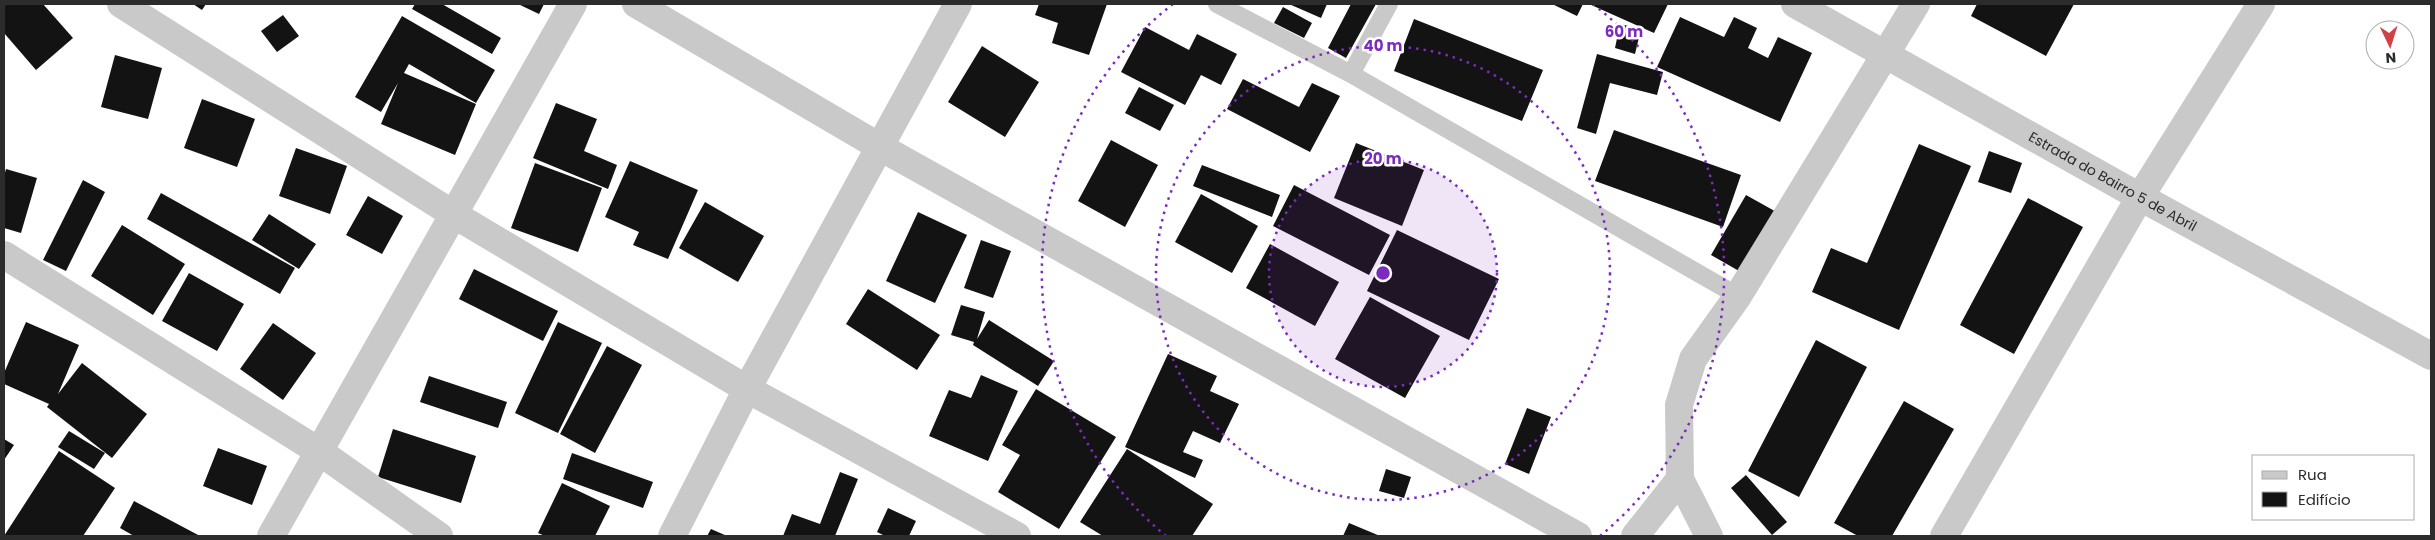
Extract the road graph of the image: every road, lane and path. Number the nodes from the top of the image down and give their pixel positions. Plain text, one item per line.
1 (121, 4) edge
2 (573, 4) edge
3 (636, 4) edge
4 (958, 4) edge
5 (1217, 4) edge
6 (1389, 4) edge
7 (1795, 4) edge
8 (1916, 4) edge
9 (2261, 4) edge
10 (1886, 54) junction
11 (1352, 74) junction
12 (880, 148) junction
13 (2140, 197) junction
14 (454, 214) junction
15 (4, 254) edge
16 (1738, 296) junction
17 (2431, 356) edge
18 (747, 389) junction
19 (320, 452) junction
20 (1680, 479) junction
21 (271, 536) edge
22 (439, 536) edge
23 (672, 536) edge
24 (1017, 536) edge
25 (1578, 536) edge
26 (1635, 536) edge
27 (1709, 536) edge
28 (1944, 536) edge

1 - 14 street
2 - 14 street
3 - 12 street
4 - 12 street
5 - 11 lane
6 - 11 lane
7 - 10 street, Estrada do Bairro 5 de Abril
8 - 10 street
9 - 13 street
10 - 13 street, Estrada do Bairro 5 de Abril
10 - 16 street
11 - 16 lane
12 - 18 street
12 - 25 street
13 - 17 street, Estrada do Bairro 5 de Abril
13 - 28 street
14 - 18 street
14 - 19 street
15 - 19 street
16 - 20 street
18 - 23 street
18 - 24 street
19 - 21 street
19 - 22 street
20 - 26 street
20 - 27 street

